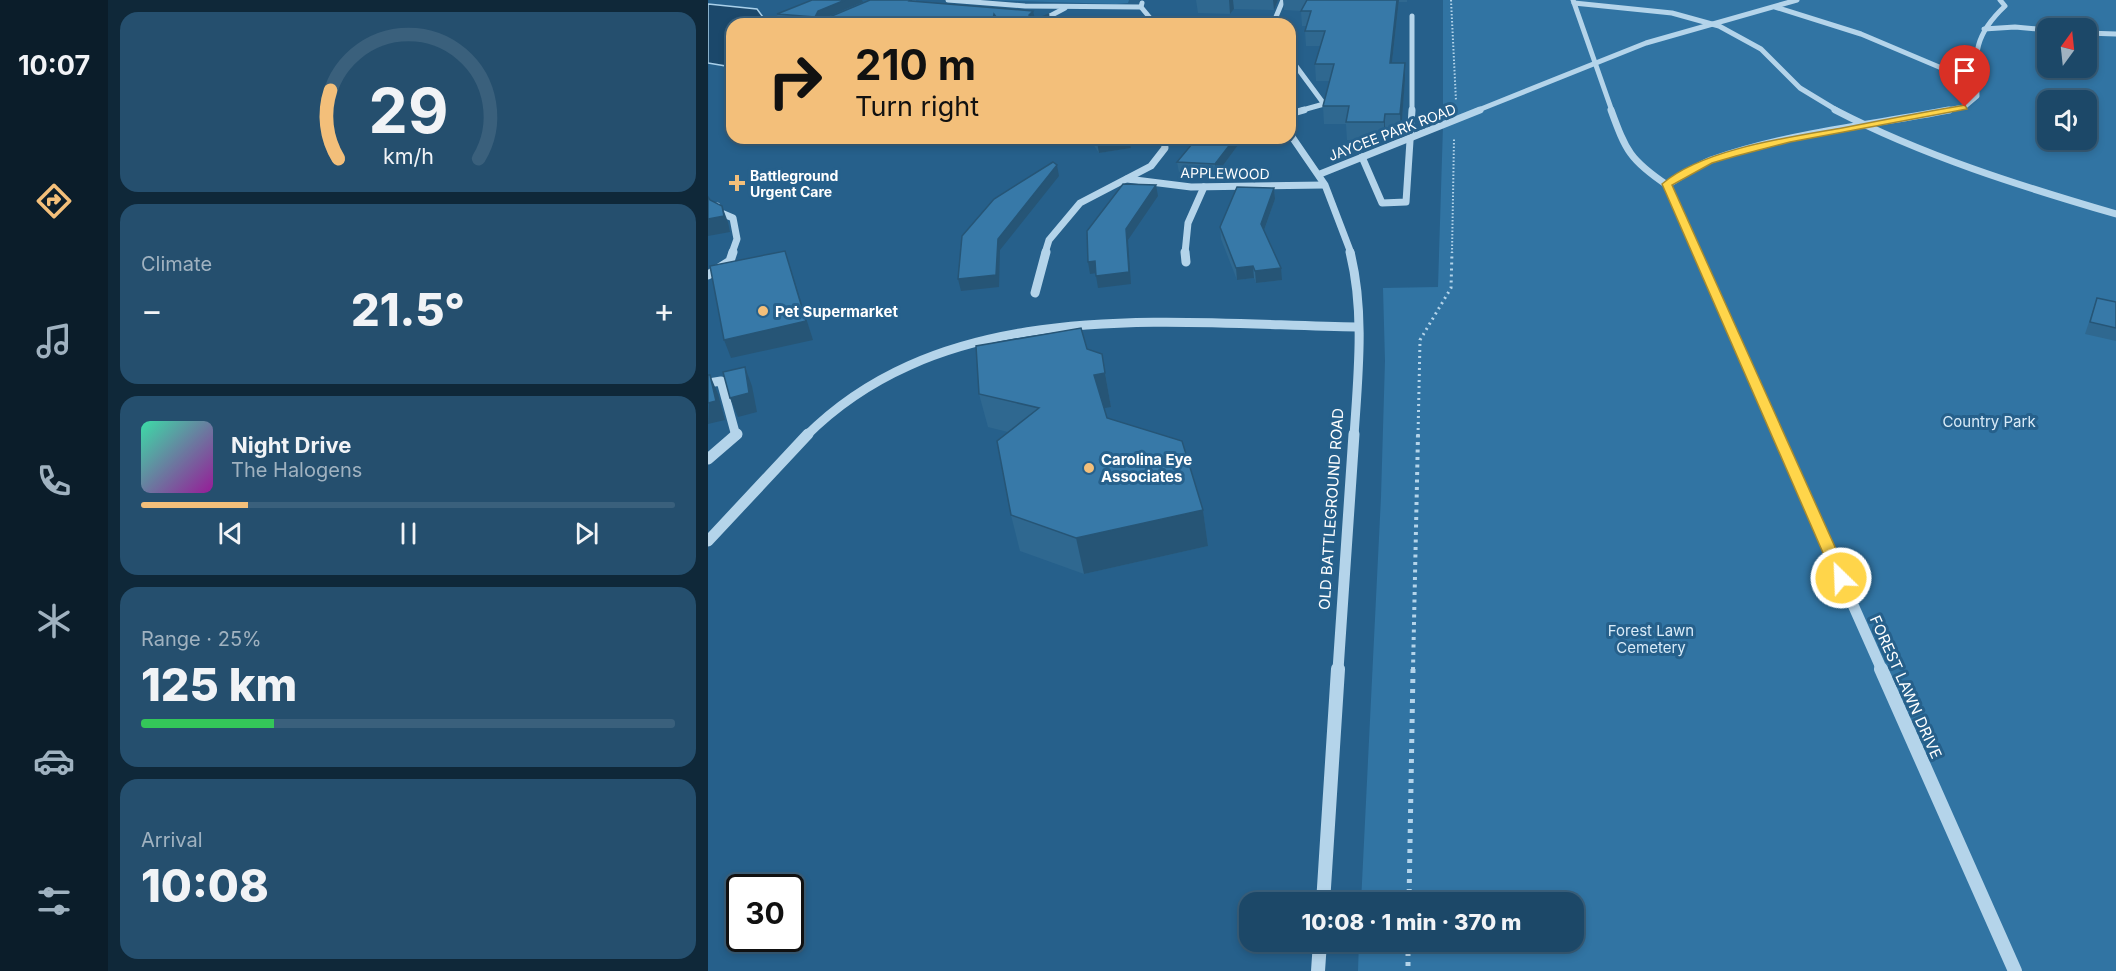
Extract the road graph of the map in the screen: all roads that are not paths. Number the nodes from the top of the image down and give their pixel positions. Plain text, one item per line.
1 (948, 0) edge
2 (1142, 0) edge
3 (1283, 0) edge
4 (1797, 0) edge
5 (2000, 0) edge
6 (1573, 2) edge
7 (1065, 7) junction
8 (1141, 7) junction
9 (1775, 7) junction
10 (850, 12) edge
11 (1412, 16) dead end
12 (836, 18) edge
13 (1046, 18) edge
14 (1150, 18) edge
15 (1276, 18) edge
16 (1991, 19) junction
17 (1710, 24) junction
18 (2015, 27) junction
19 (1984, 29) junction
20 (2037, 29) edge
21 (2097, 33) edge
22 (2116, 34) edge
23 (1594, 63) junction
24 (1296, 66) edge
25 (1977, 83) junction
26 (1296, 112) edge
27 (1866, 125) junction
28 (1412, 138) junction
29 (1296, 142) edge
30 (1165, 144) edge
31 (1362, 157) junction
32 (1320, 174) junction
33 (1126, 178) junction
34 (1667, 184) junction
35 (1324, 185) junction
36 (1204, 187) junction
37 (716, 205) edge
38 (2116, 213) edge
39 (1186, 262) dead end
40 (708, 275) edge
41 (1035, 293) dead end
42 (1358, 327) junction
43 (708, 383) edge
44 (708, 459) edge
45 (708, 541) edge
46 (1324, 892) edge
47 (1319, 952) edge
48 (1318, 971) edge
49 (2015, 971) edge

1 - 7 street
2 - 8 street
3 - 15 street
4 - 9 street, JAYCEE PARK ROAD
5 - 16 street
6 - 17 street
6 - 23 street
7 - 8 street
7 - 13 street
8 - 14 street
9 - 17 street, JAYCEE PARK ROAD
9 - 25 street
10 - 12 street
11 - 28 street
16 - 18 street
16 - 19 street
17 - 23 street, JAYCEE PARK ROAD
17 - 27 street
18 - 19 street
18 - 20 street
19 - 25 street
21 - 22 street
23 - 28 street, JAYCEE PARK ROAD
23 - 34 street
24 - 26 street
25 - 27 street
27 - 34 street
27 - 38 street
28 - 31 street, JAYCEE PARK ROAD
28 - 31 street
29 - 32 street, OLD BATTLEGROUND ROAD
30 - 33 street, APPLEWOOD
31 - 32 street, JAYCEE PARK ROAD
32 - 35 street, OLD BATTLEGROUND ROAD
33 - 36 street, APPLEWOOD
33 - 41 street, APPLEWOOD
34 - 49 street, FOREST LAWN DRIVE
35 - 36 street, APPLEWOOD
35 - 42 street, OLD BATTLEGROUND ROAD
36 - 39 street
37 - 40 street
42 - 45 street
42 - 46 street, OLD BATTLEGROUND ROAD
43 - 44 street
47 - 48 street

